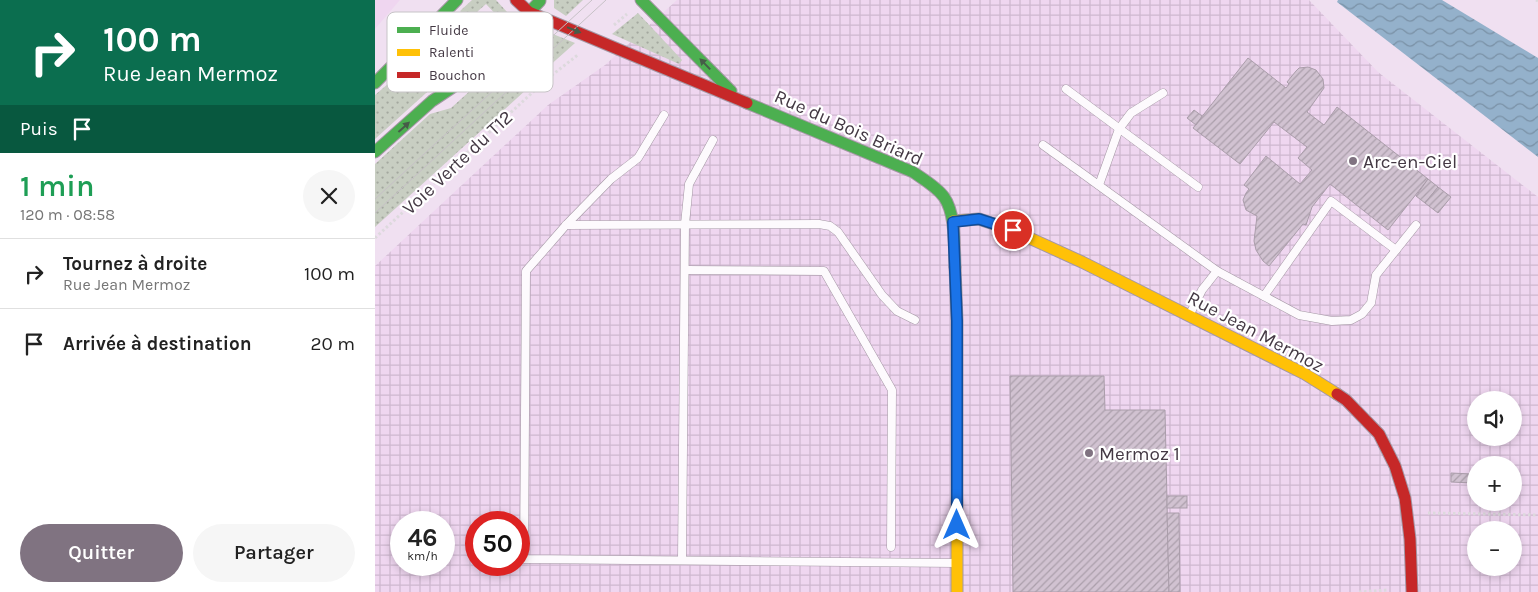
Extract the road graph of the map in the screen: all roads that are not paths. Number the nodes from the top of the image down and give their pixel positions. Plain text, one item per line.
1 (457, 0) edge
2 (516, 0) edge
3 (541, 0) edge
4 (641, 0) edge
5 (445, 12) edge
6 (529, 12) joint
7 (553, 22) edge
8 (387, 71) edge
9 (375, 83) edge
10 (1066, 89) dead end
11 (445, 92) edge
12 (1163, 93) dead end
13 (739, 98) junction
14 (665, 115) dead end
15 (1119, 129) junction
16 (713, 140) dead end
17 (1043, 145) dead end
18 (375, 152) edge
19 (1099, 185) junction
20 (1198, 187) dead end
21 (953, 222) junction
22 (685, 224) junction
23 (566, 225) junction
24 (1417, 225) dead end
25 (1396, 250) junction
26 (686, 270) junction
27 (1217, 271) junction
28 (1264, 296) junction
29 (1189, 315) junction
30 (915, 320) dead end
31 (891, 548) dead end
32 (681, 560) junction
33 (957, 562) junction
34 (957, 592) edge
35 (1412, 592) edge

1 - 5 main road
2 - 6 main road
3 - 6 main road
13 -> 4 main road, Rue du Bois Briard
7 -> 13 main road, Rue du Bois Briard
8 - 9 main road
10 - 15 lane
18 -> 11 main road
12 - 15 lane
13 - 21 main road, Rue du Bois Briard
14 - 23 lane
15 - 19 lane
15 - 20 lane
16 - 22 lane
17 - 19 lane
19 - 27 lane
21 - 29 main road, Rue Jean Mermoz
21 - 33 main road, Rue du Bois Briard
22 - 23 lane
22 - 26 lane
22 - 30 lane
23 - 32 lane
24 - 25 lane
25 - 28 lane
25 - 28 lane
26 - 31 lane
26 - 32 lane
27 - 28 lane
27 - 29 lane
29 - 35 main road, Rue Jean Mermoz
32 - 33 lane
33 - 34 main road, Rue du Bois Briard

